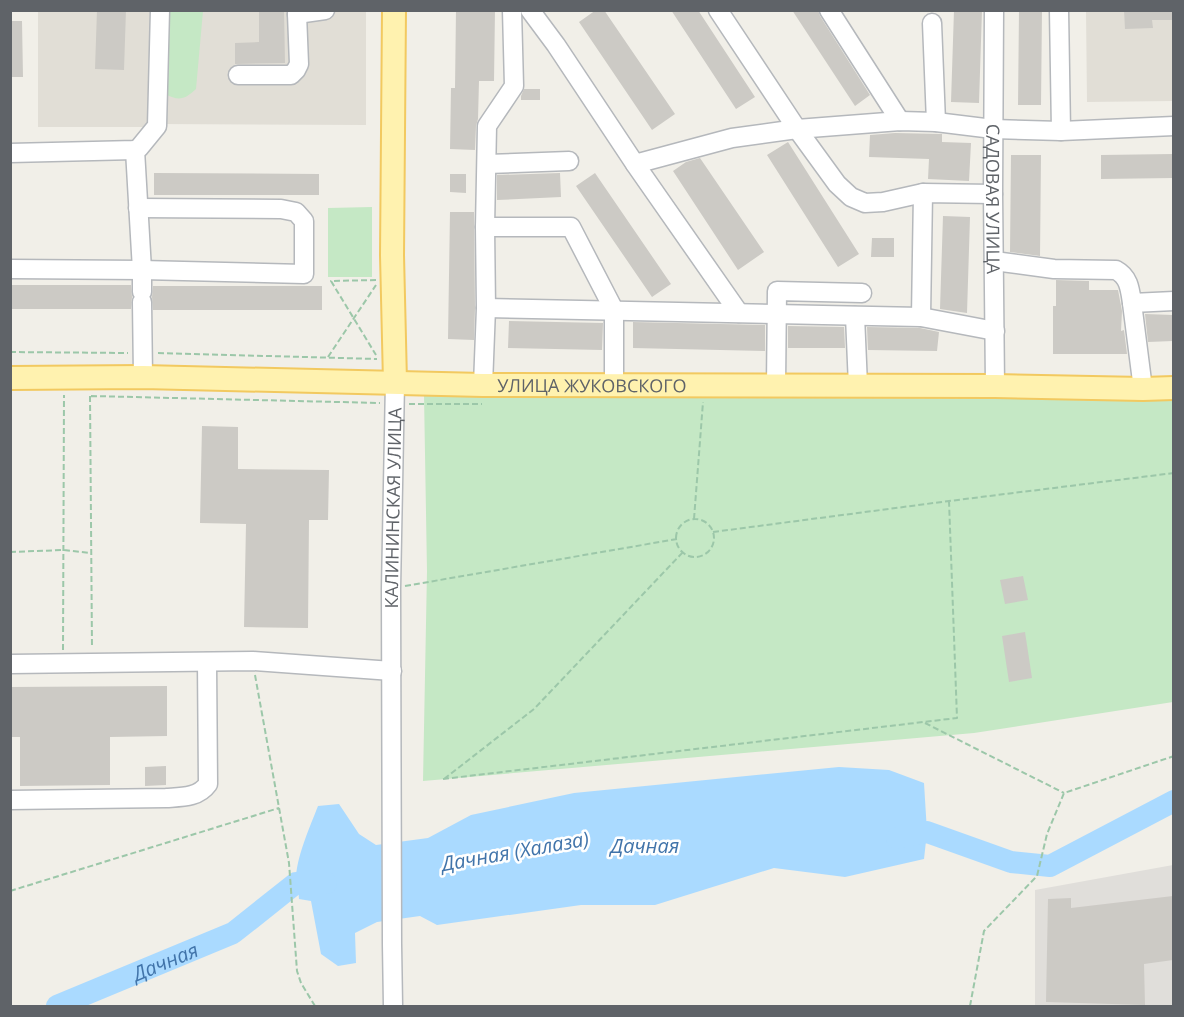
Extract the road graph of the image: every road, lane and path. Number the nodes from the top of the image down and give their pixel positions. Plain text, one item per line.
1 (160, 10) edge
2 (325, 10) edge
3 (394, 10) edge
4 (512, 10) edge
5 (530, 10) edge
6 (718, 10) edge
7 (829, 10) edge
8 (994, 10) edge
9 (1059, 10) edge
10 (298, 12) edge
11 (932, 23) dead end
12 (237, 75) dead end
13 (900, 122) junction
14 (936, 122) junction
15 (1173, 126) edge
16 (797, 129) junction
17 (993, 129) junction
18 (1060, 131) junction
19 (135, 150) junction
20 (10, 153) edge
21 (569, 161) dead end
22 (487, 164) junction
23 (635, 164) junction
24 (923, 193) junction
25 (993, 194) junction
26 (138, 208) junction
27 (485, 226) junction
28 (994, 261) junction
29 (10, 269) edge
30 (142, 270) junction
31 (862, 293) dead end
32 (1173, 301) edge
33 (1132, 303) junction
34 (486, 308) junction
35 (614, 310) junction
36 (739, 313) junction
37 (777, 314) junction
38 (855, 316) junction
39 (921, 317) junction
40 (354, 319) junction
41 (994, 331) junction
42 (10, 352) edge
43 (143, 353) junction
44 (328, 357) junction
45 (143, 377) junction
46 (10, 378) edge
47 (614, 384) junction
48 (701, 385) junction
49 (776, 385) junction
50 (858, 386) junction
51 (994, 386) junction
52 (1173, 388) edge
53 (1143, 389) junction
54 (395, 393) junction
55 (486, 394) junction
56 (64, 395) dead end
57 (81, 396) dead end
58 (90, 396) junction
59 (1173, 473) edge
60 (949, 501) junction
61 (694, 519) junction
62 (713, 532) junction
63 (677, 539) junction
64 (64, 550) junction
65 (10, 552) edge
66 (683, 552) junction
67 (92, 553) junction
68 (392, 589) junction
69 (207, 662) junction
70 (253, 662) junction
71 (63, 663) junction
72 (92, 663) junction
73 (10, 664) edge
74 (392, 671) junction
75 (923, 722) junction
76 (1173, 756) edge
77 (1064, 793) junction
78 (10, 800) edge
79 (279, 808) junction
80 (10, 891) edge
81 (315, 1006) edge
82 (393, 1006) edge
83 (970, 1006) edge

1 - 19 street
2 - 10 street
3 - 54 main road, КАЛИНИНСКАЯ УЛИЦА
4 - 22 street
5 - 23 street
6 - 16 street
7 - 13 street
8 - 17 street, САДОВАЯ УЛИЦА
9 - 18 street
10 - 12 street
11 - 14 street
13 - 14 street
13 - 16 street
14 - 17 street
15 - 18 street
16 - 23 street
16 - 24 street
17 - 18 street
17 - 25 street, САДОВАЯ УЛИЦА
19 - 20 street
19 - 26 street
21 - 22 street
22 - 27 street
23 - 36 street
24 - 25 street
24 - 39 street
25 - 28 street, САДОВАЯ УЛИЦА
26 - 30 street
26 - 30 street
27 - 34 street
27 - 35 street
28 - 33 street
28 - 41 street, САДОВАЯ УЛИЦА
29 - 30 street
30 - 43 street
31 - 37 street
32 - 33 street
33 - 53 street
34 - 35 street
34 - 55 street
35 - 36 street
35 - 47 street
36 - 37 street
37 - 38 street
37 - 49 street
38 - 39 street
38 - 50 street
39 - 41 street
40 - 40 path
40 - 44 path
40 - 44 path
41 - 51 street, САДОВАЯ УЛИЦА
42 - 43 path
43 - 44 path
43 - 45 street
45 - 46 main road, УЛИЦА ЖУКОВСКОГО
45 - 54 main road, УЛИЦА ЖУКОВСКОГО
47 - 48 main road, УЛИЦА ЖУКОВСКОГО
47 - 55 main road, УЛИЦА ЖУКОВСКОГО
48 - 49 main road, УЛИЦА ЖУКОВСКОГО
48 - 61 path
49 - 50 main road, УЛИЦА ЖУКОВСКОГО
50 - 51 main road, УЛИЦА ЖУКОВСКОГО
51 - 53 main road, УЛИЦА ЖУКОВСКОГО
52 - 53 main road, УЛИЦА ЖУКОВСКОГО
54 - 55 main road, УЛИЦА ЖУКОВСКОГО
54 - 55 path
54 - 58 path
54 - 68 street, КАЛИНИНСКАЯ УЛИЦА
56 - 64 path
57 - 58 path
58 - 67 path
59 - 60 path
60 - 62 path
60 - 75 path
61 - 62 path
61 - 63 path
62 - 66 path
63 - 66 path
63 - 68 path
64 - 65 path
64 - 67 path
64 - 71 path
66 - 75 path
67 - 72 path
68 - 74 street, КАЛИНИНСКАЯ УЛИЦА
69 - 70 street
69 - 72 street
69 - 78 street
70 - 74 street
70 - 79 path
71 - 72 street
71 - 73 street
74 - 82 street, КАЛИНИНСКАЯ УЛИЦА
75 - 77 path
76 - 77 path
77 - 83 path
79 - 80 path
79 - 81 path

